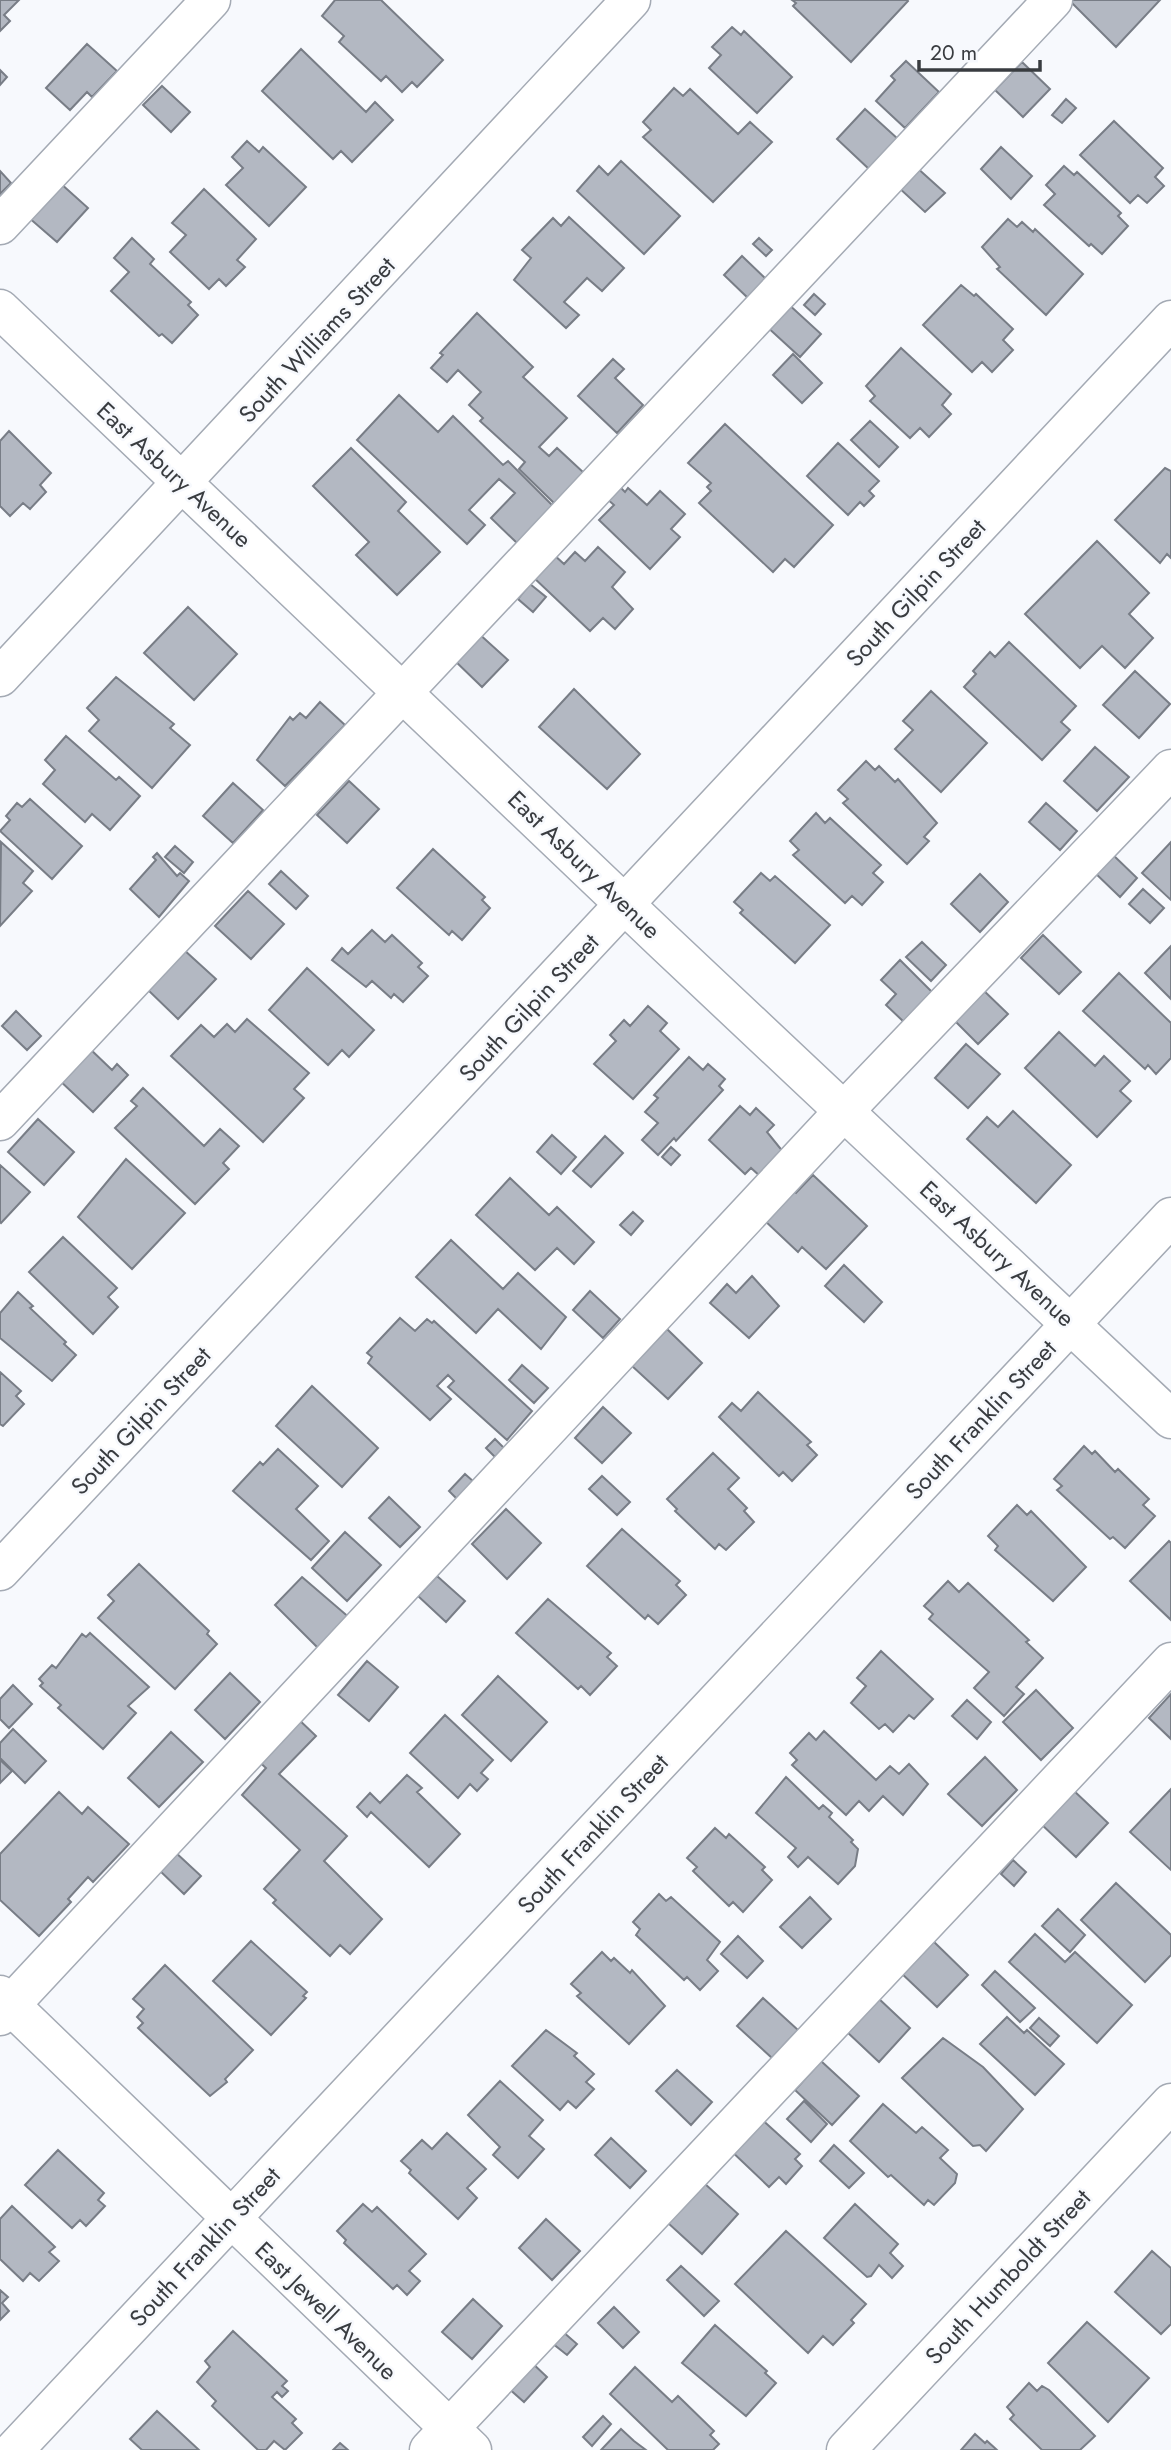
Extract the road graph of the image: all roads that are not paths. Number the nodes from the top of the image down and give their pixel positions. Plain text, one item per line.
1 (211, 0) edge
2 (631, 0) edge
3 (1053, 0) edge
4 (0, 225) edge
5 (0, 309) edge
6 (1171, 320) edge
7 (183, 484) junction
8 (0, 677) edge
9 (403, 690) junction
10 (1171, 769) edge
11 (625, 905) junction
12 (844, 1111) junction
13 (0, 1121) edge
14 (1171, 1217) edge
15 (1071, 1324) junction
16 (1171, 1419) edge
17 (0, 1571) edge
18 (1171, 1662) edge
19 (4, 2005) edge
20 (1171, 2103) edge
21 (230, 2219) junction
22 (450, 2443) edge
23 (14, 2450) edge
24 (846, 2450) edge

1 - 4 street
2 - 7 street, South Williams Street
3 - 9 street
5 - 7 street, East Asbury Avenue
6 - 11 street, South Gilpin Street
7 - 8 street, South Williams Street
7 - 9 street, East Asbury Avenue
9 - 11 street, East Asbury Avenue
9 - 13 street
10 - 12 street
11 - 12 street, East Asbury Avenue
11 - 17 street, South Gilpin Street
12 - 15 street, East Asbury Avenue
12 - 19 street
14 - 15 street, South Franklin Street
15 - 16 street, East Asbury Avenue
15 - 21 street, South Franklin Street
18 - 22 street
19 - 21 street, East Jewell Avenue
20 - 24 street, South Humboldt Street
21 - 22 street, East Jewell Avenue
21 - 23 street, South Franklin Street

